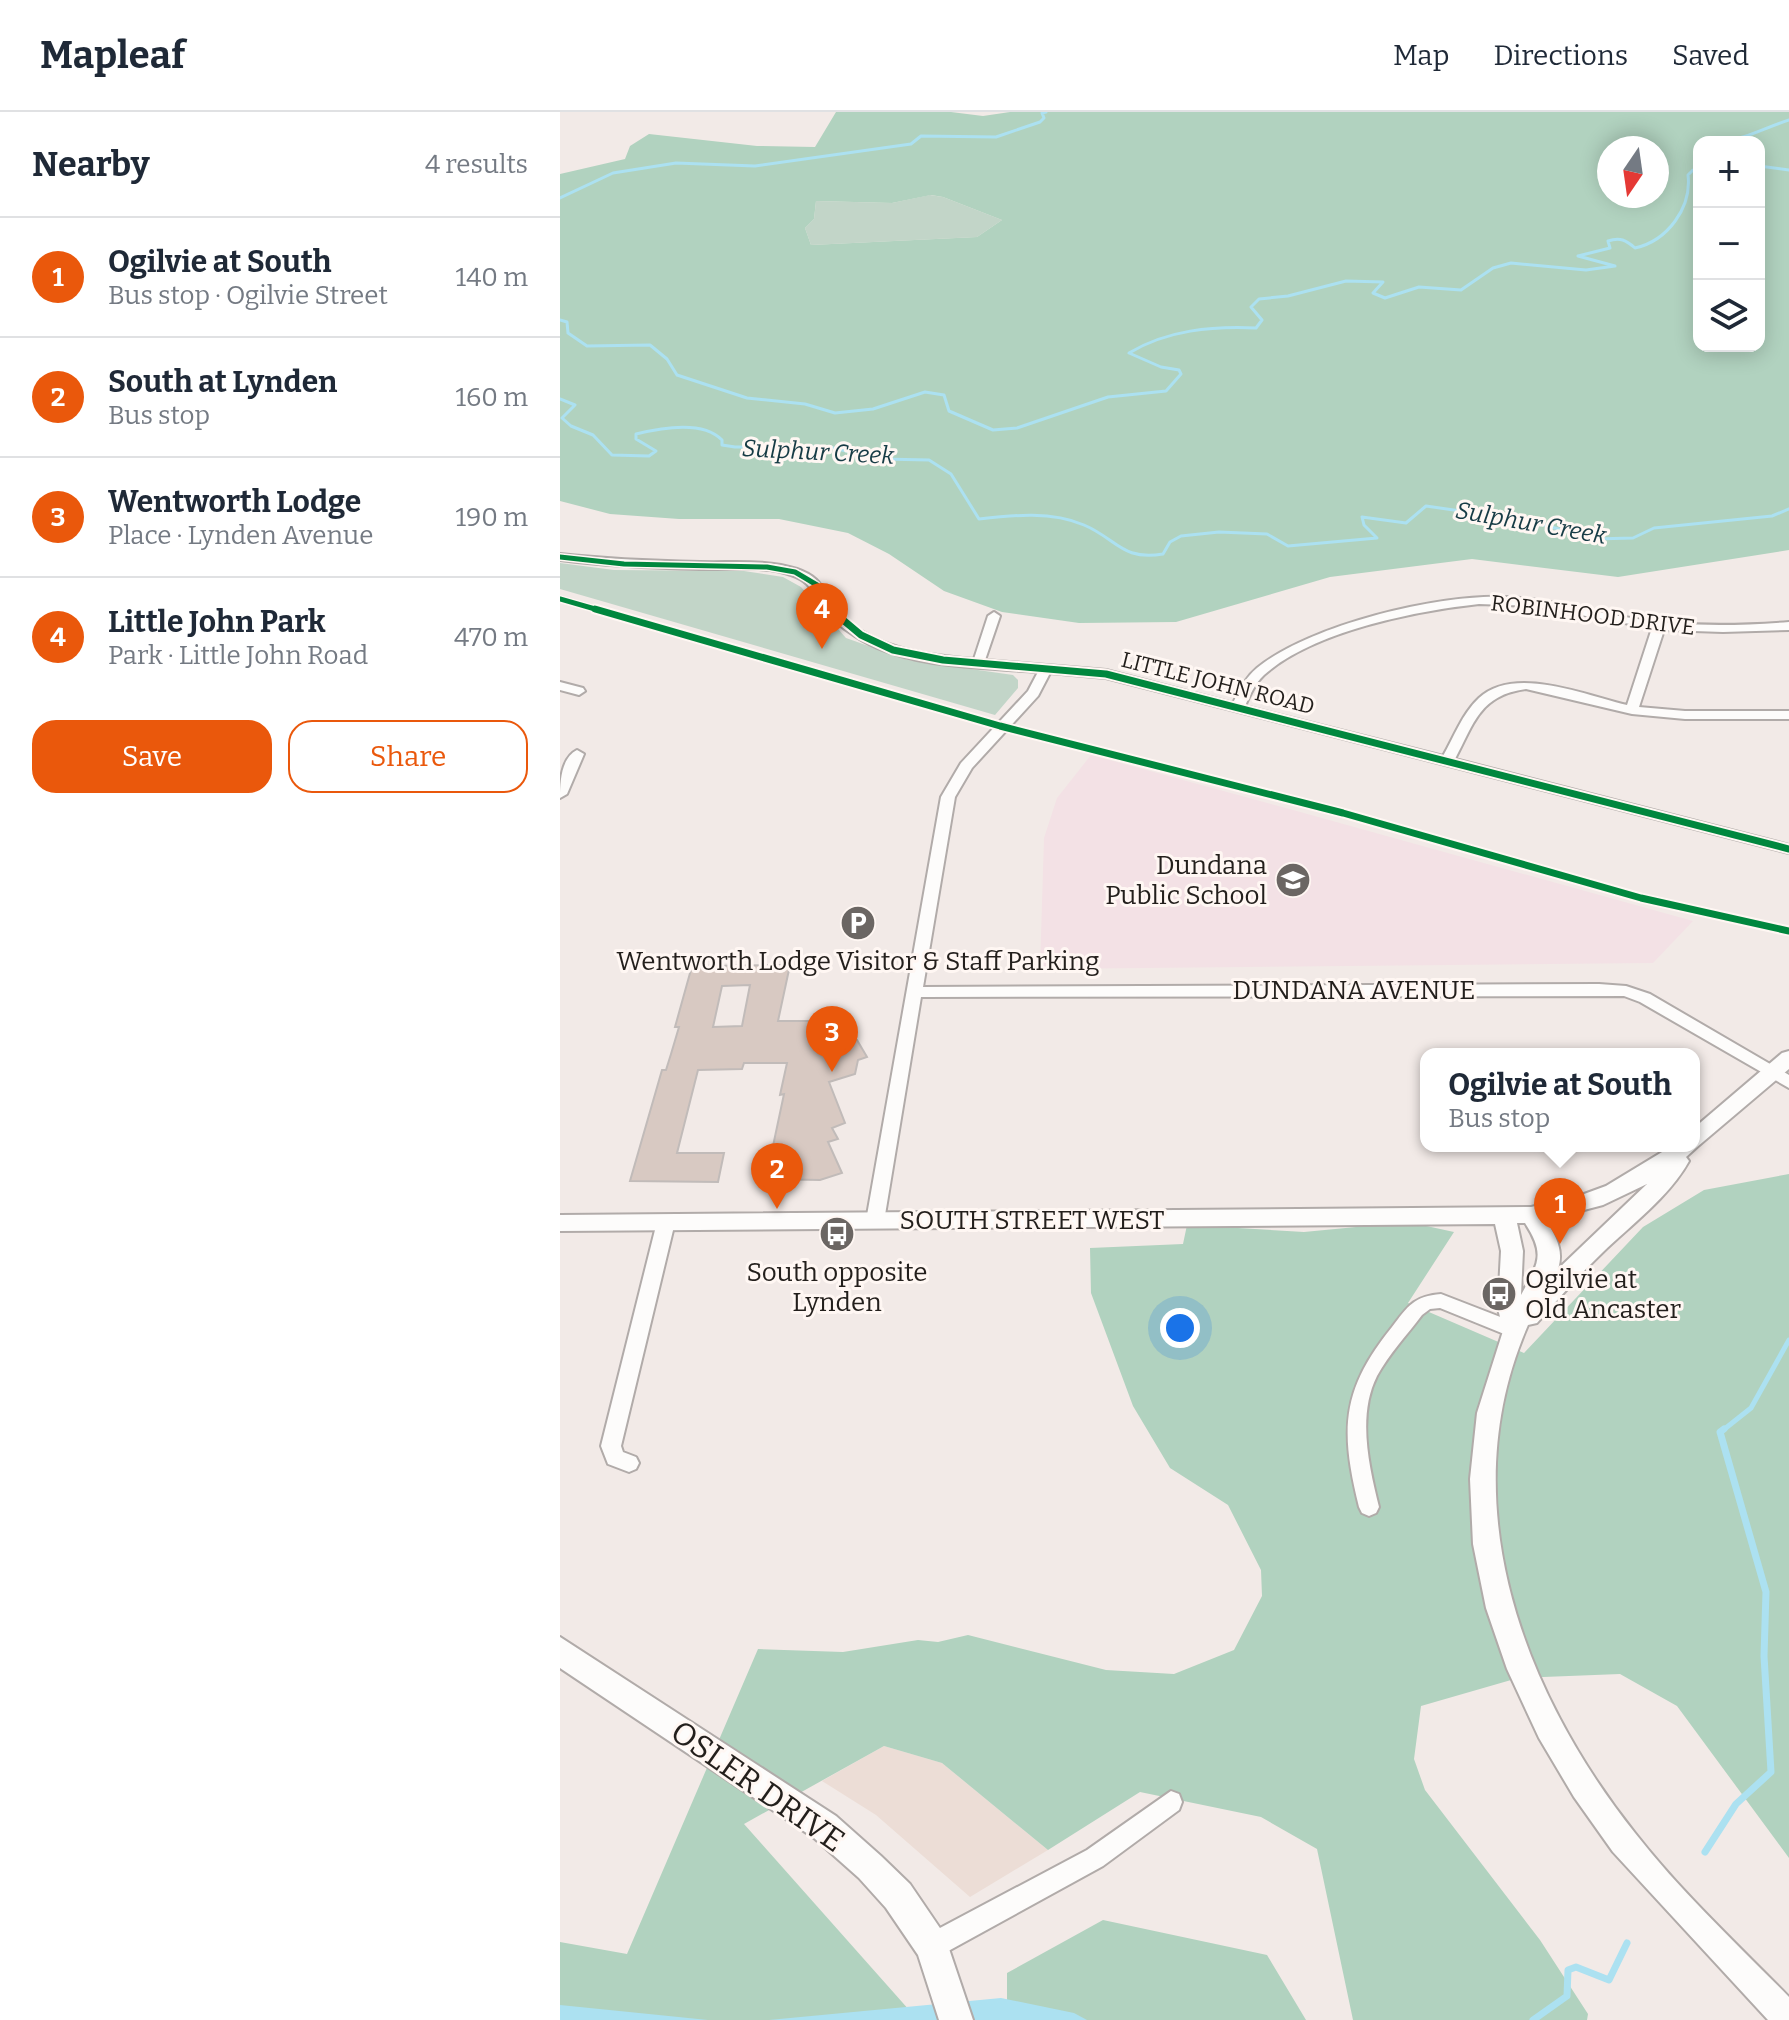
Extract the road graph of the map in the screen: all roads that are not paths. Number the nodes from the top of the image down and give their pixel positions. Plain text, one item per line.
1 (560, 557) edge
2 (994, 616) dead end
3 (1659, 626) junction
4 (1789, 626) edge
5 (978, 664) junction
6 (1046, 669) junction
7 (560, 686) edge
8 (579, 691) dead end
9 (1238, 706) junction
10 (1632, 710) junction
11 (1789, 715) edge
12 (577, 754) dead end
13 (1447, 761) junction
14 (560, 794) edge
15 (1789, 849) edge
16 (914, 992) junction
17 (1784, 1071) edge
18 (1700, 1135) edge
19 (1680, 1152) edge
20 (1684, 1152) edge
21 (1504, 1215) junction
22 (1531, 1215) junction
23 (875, 1221) junction
24 (666, 1222) junction
25 (560, 1223) edge
26 (1514, 1330) junction
27 (629, 1463) dead end
28 (1369, 1507) dead end
29 (560, 1651) edge
30 (1171, 1802) dead end
31 (936, 1956) junction
32 (1789, 2019) edge
33 (956, 2020) edge

1 - 5 street, LITTLE JOHN ROAD
2 - 5 street
3 - 4 street, ROBINHOOD DRIVE
3 - 9 street, ROBINHOOD DRIVE
3 - 10 street
5 - 6 street, LITTLE JOHN ROAD
6 - 9 street, LITTLE JOHN ROAD
6 - 16 street
7 - 8 street
9 - 13 street, LITTLE JOHN ROAD
10 - 11 street
10 - 13 street
12 - 14 street
13 - 15 street, LITTLE JOHN ROAD
16 - 17 street, DUNDANA AVENUE
16 - 23 street
17 - 18 street
19 - 22 street, SOUTH STREET WEST
20 - 26 street
21 - 22 street, SOUTH STREET WEST
21 - 23 street, SOUTH STREET WEST
21 - 26 street
22 - 26 street
23 - 24 street, SOUTH STREET WEST
24 - 25 street, SOUTH STREET WEST
24 - 27 street
26 - 28 street
26 - 32 street
29 - 31 main road, OSLER DRIVE
30 - 31 street
31 - 33 main road, OSLER DRIVE

